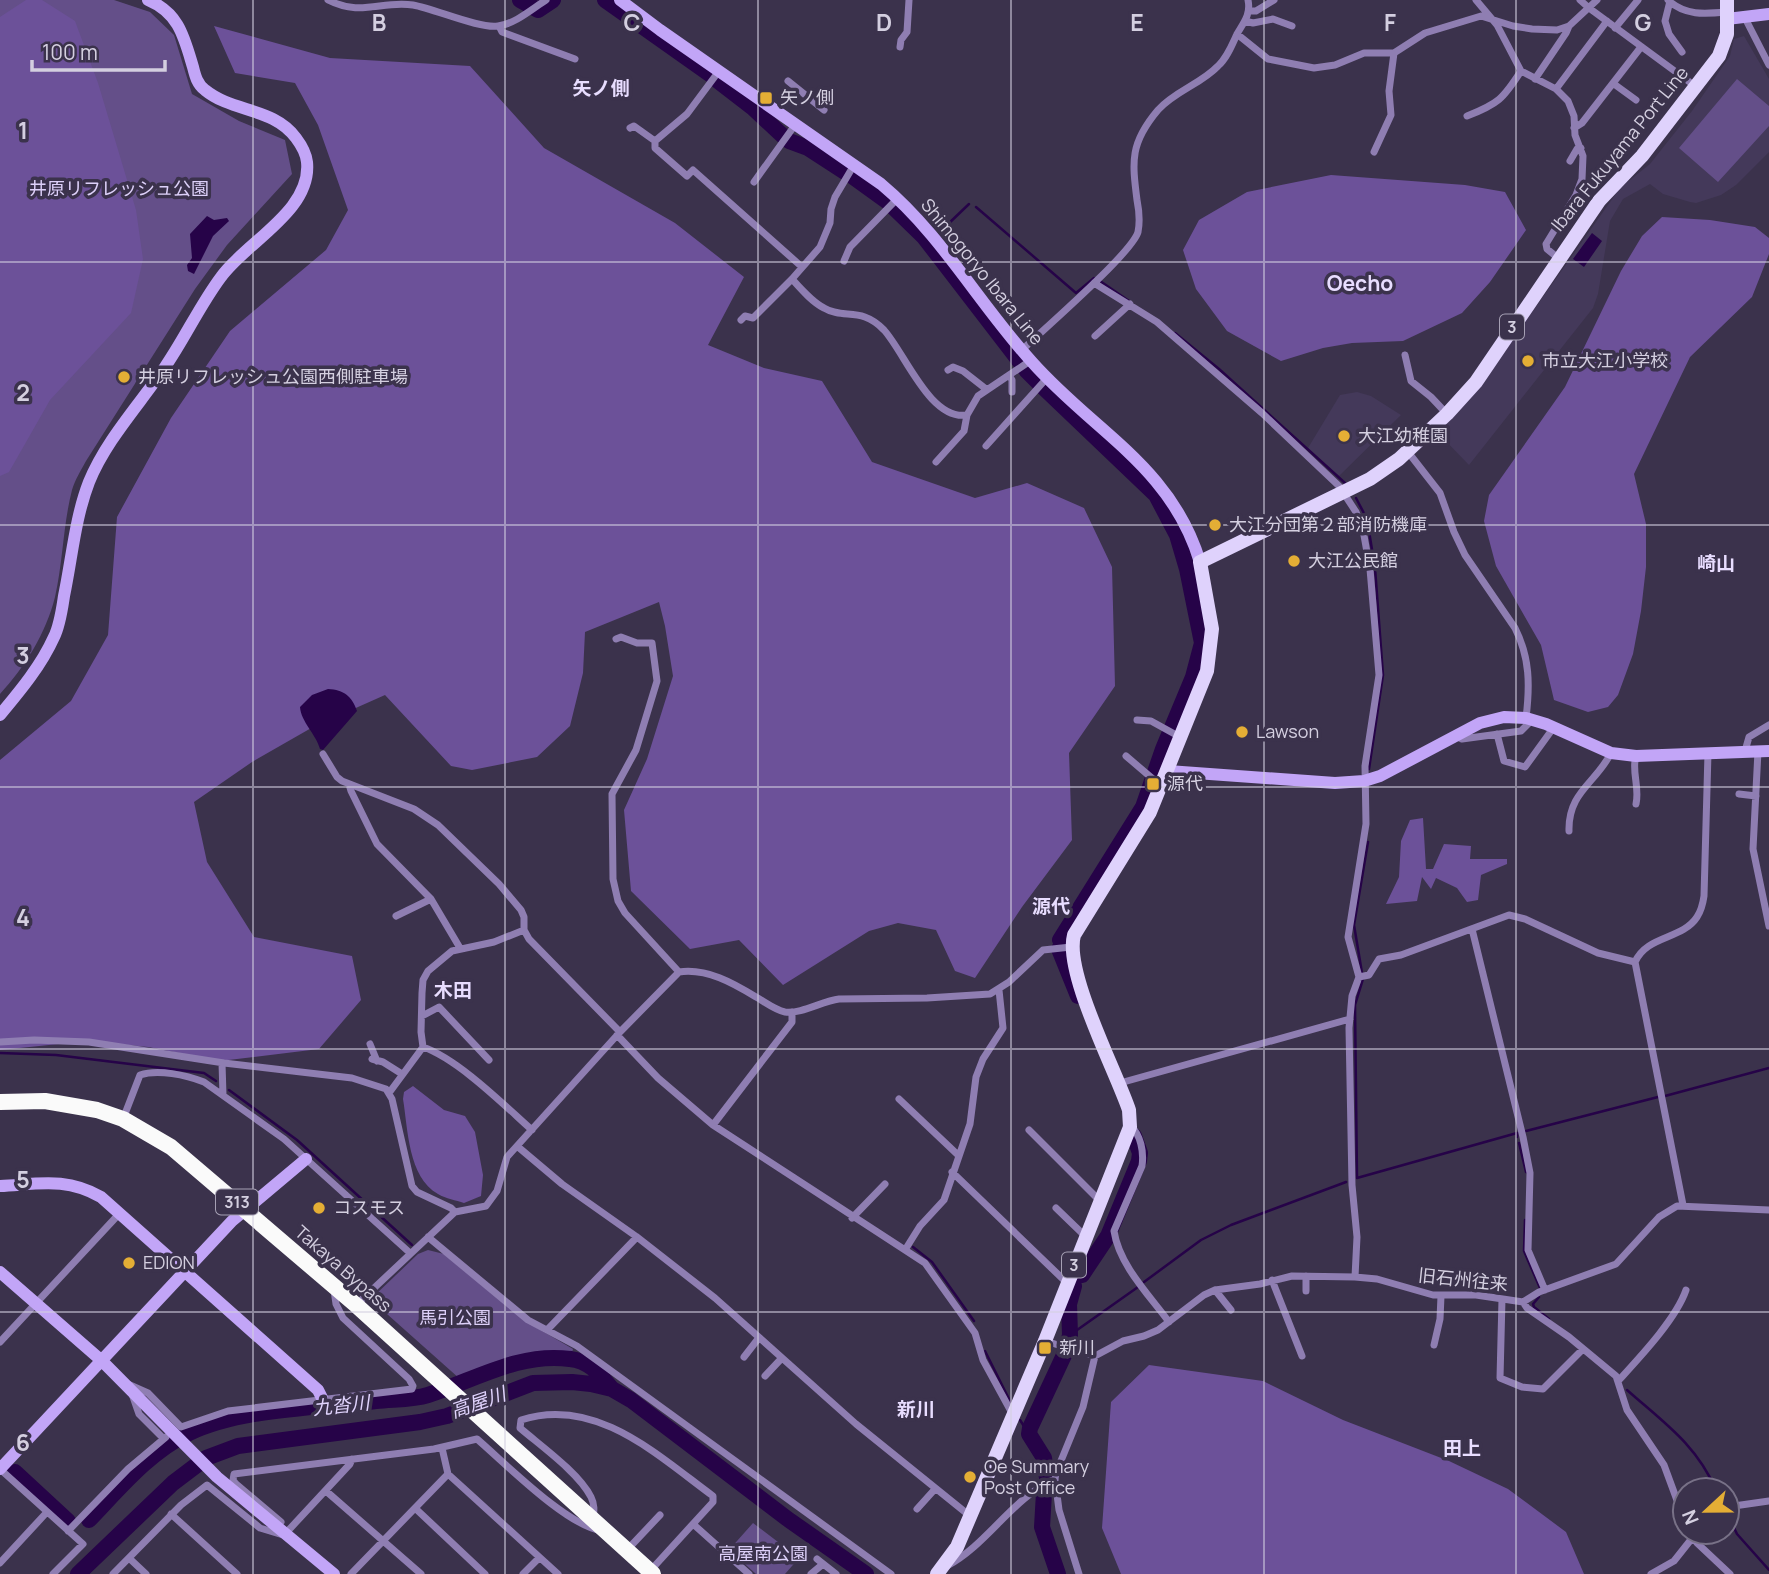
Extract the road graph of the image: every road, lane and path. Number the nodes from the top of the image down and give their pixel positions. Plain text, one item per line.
1 (148, 0) edge
2 (328, 0) edge
3 (546, 0) edge
4 (909, 0) edge
5 (1248, 0) edge
6 (1274, 0) edge
7 (1477, 0) edge
8 (1580, 0) edge
9 (1597, 0) edge
10 (1638, 0) edge
11 (1669, 1) edge
12 (626, 2) edge
13 (1589, 8) junction
14 (1727, 10) edge
15 (1249, 11) junction
16 (1769, 13) edge
17 (1745, 18) junction
18 (1492, 19) junction
19 (1245, 21) junction
20 (1607, 22) junction
21 (508, 23) junction
22 (499, 26) junction
23 (1292, 26) dead end
24 (1569, 26) junction
25 (1615, 28) junction
26 (1237, 34) junction
27 (513, 36) junction
28 (900, 47) dead end
29 (1641, 47) junction
30 (1682, 52) dead end
31 (1394, 53) junction
32 (575, 59) dead end
33 (1769, 65) edge
34 (719, 71) junction
35 (1521, 71) junction
36 (1535, 79) junction
37 (788, 81) dead end
38 (1614, 84) junction
39 (1695, 86) junction
40 (1556, 89) junction
41 (1636, 100) dead end
42 (824, 110) dead end
43 (1467, 116) dead end
44 (794, 125) junction
45 (630, 128) dead end
46 (1574, 128) junction
47 (655, 141) junction
48 (1581, 148) junction
49 (1374, 152) dead end
50 (1570, 161) dead end
51 (854, 165) junction
52 (754, 182) dead end
53 (894, 202) junction
54 (1558, 258) junction
55 (844, 261) dead end
56 (802, 267) junction
57 (792, 279) junction
58 (1094, 283) junction
59 (1130, 304) junction
60 (741, 320) dead end
61 (1095, 336) dead end
62 (1022, 350) junction
63 (1405, 355) dead end
64 (1030, 361) junction
65 (948, 370) dead end
66 (1009, 375) junction
67 (1047, 378) junction
68 (986, 389) junction
69 (1012, 392) dead end
70 (1447, 414) junction
71 (967, 415) junction
72 (986, 446) dead end
73 (1407, 451) junction
74 (936, 462) dead end
75 (1345, 493) junction
76 (1200, 562) junction
77 (616, 639) dead end
78 (0, 715) edge
79 (1527, 718) junction
80 (1137, 720) dead end
81 (1769, 725) edge
82 (1554, 727) junction
83 (1174, 733) junction
84 (1497, 734) junction
85 (1455, 736) junction
86 (1757, 751) edge
87 (1611, 753) junction
88 (1708, 753) junction
89 (323, 754) dead end
90 (1126, 756) dead end
91 (1636, 756) junction
92 (1168, 771) junction
93 (1156, 781) junction
94 (1364, 781) junction
95 (349, 784) junction
96 (1739, 794) dead end
97 (1756, 796) junction
98 (1636, 804) dead end
99 (1569, 831) dead end
100 (431, 899) junction
101 (396, 916) dead end
102 (1769, 926) edge
103 (1472, 929) junction
104 (524, 930) junction
105 (1071, 947) junction
106 (460, 948) junction
107 (1635, 962) junction
108 (678, 972) junction
109 (1361, 977) junction
110 (999, 990) junction
111 (792, 1012) junction
112 (422, 1016) junction
113 (1350, 1020) junction
114 (618, 1034) junction
115 (0, 1042) edge
116 (370, 1044) dead end
117 (424, 1047) junction
118 (489, 1060) dead end
119 (222, 1063) junction
120 (402, 1074) junction
121 (1120, 1083) junction
122 (389, 1093) junction
123 (223, 1095) junction
124 (899, 1099) dead end
125 (0, 1102) edge
126 (122, 1119) junction
127 (713, 1125) junction
128 (1130, 1125) junction
129 (531, 1130) junction
130 (1029, 1130) dead end
131 (517, 1146) junction
132 (958, 1155) junction
133 (306, 1159) junction
134 (952, 1172) junction
135 (886, 1184) dead end
136 (0, 1186) edge
137 (1100, 1202) junction
138 (1683, 1205) junction
139 (1056, 1208) dead end
140 (245, 1209) junction
141 (1769, 1210) edge
142 (454, 1212) junction
143 (119, 1214) junction
144 (852, 1217) junction
145 (1086, 1236) junction
146 (428, 1237) junction
147 (637, 1237) junction
148 (905, 1250) junction
149 (410, 1253) junction
150 (0, 1272) edge
151 (185, 1272) junction
152 (1306, 1276) junction
153 (1355, 1277) junction
154 (1272, 1280) junction
155 (1067, 1283) junction
156 (333, 1286) junction
157 (1215, 1290) junction
158 (1545, 1290) junction
159 (1686, 1290) dead end
160 (1306, 1291) dead end
161 (1441, 1296) junction
162 (1502, 1299) junction
163 (37, 1302) junction
164 (1523, 1302) junction
165 (356, 1306) junction
166 (1231, 1310) dead end
167 (1169, 1322) junction
168 (548, 1329) junction
169 (758, 1339) junction
170 (1045, 1341) junction
171 (0, 1342) edge
172 (1434, 1345) dead end
173 (1582, 1350) junction
174 (1094, 1356) junction
175 (1302, 1356) dead end
176 (744, 1357) dead end
177 (781, 1359) junction
178 (102, 1361) junction
179 (765, 1376) dead end
180 (1500, 1378) junction
181 (1619, 1380) junction
182 (1500, 1390) dead end
183 (322, 1398) junction
184 (1013, 1416) junction
185 (172, 1433) junction
186 (443, 1448) junction
187 (352, 1459) junction
188 (0, 1469) edge
189 (448, 1474) junction
190 (1055, 1479) junction
191 (1671, 1484) edge
192 (935, 1489) junction
193 (326, 1491) junction
194 (1769, 1501) edge
195 (1741, 1505) edge
196 (416, 1509) junction
197 (916, 1509) dead end
198 (47, 1512) junction
199 (171, 1514) junction
200 (660, 1515) dead end
201 (970, 1516) junction
202 (593, 1519) junction
203 (693, 1524) junction
204 (68, 1531) junction
205 (607, 1532) junction
206 (284, 1535) junction
207 (383, 1541) junction
208 (1684, 1546) edge
209 (1704, 1546) edge
210 (626, 1550) junction
211 (129, 1558) junction
212 (539, 1558) junction
213 (0, 1563) edge
214 (940, 1571) edge
215 (650, 1573) edge
216 (53, 1574) edge
217 (113, 1574) edge
218 (146, 1574) edge
219 (237, 1574) edge
220 (334, 1574) edge
221 (351, 1574) edge
222 (421, 1574) edge
223 (485, 1574) edge
224 (523, 1574) edge
225 (558, 1574) edge
226 (749, 1574) edge
227 (811, 1574) edge
228 (835, 1574) edge
229 (891, 1574) edge
230 (1079, 1574) edge
231 (1651, 1574) edge
232 (1730, 1574) edge

1 - 78 street
2 - 22 street
3 - 21 street
4 - 28 street
5 - 15 street
6 - 15 street
7 - 18 street
8 - 13 street
9 - 13 street
10 - 25 street
11 - 14 street
11 - 30 street
12 - 34 street, Shimogoryo Ibara Line
13 - 20 street
13 - 24 street
14 - 17 street
14 - 39 main road, Ibara Fukuyama Port Line / 3
15 - 19 street
16 - 17 street
17 - 33 street
18 - 24 street
18 - 31 street
18 - 35 street
19 - 23 street
19 - 26 street
20 - 25 street
20 - 40 street
21 - 22 street
21 - 27 street
22 - 27 street
24 - 36 street
25 - 29 street
26 - 31 street
26 - 58 street
27 - 32 street
29 - 38 street
29 - 39 street
31 - 49 street
34 - 44 street, Shimogoryo Ibara Line
34 - 47 street
35 - 36 street
35 - 43 street
36 - 40 street
37 - 42 street
38 - 41 street
38 - 46 street
39 - 54 main road, Ibara Fukuyama Port Line / 3
40 - 46 street
44 - 51 street, Shimogoryo Ibara Line
44 - 52 street
45 - 47 street
46 - 48 street
47 - 56 street
48 - 50 street
48 - 54 street
51 - 53 street, Shimogoryo Ibara Line
51 - 56 street
53 - 55 street
53 - 62 street, Shimogoryo Ibara Line
54 - 70 main road, Ibara Fukuyama Port Line / 3
56 - 57 street
57 - 60 street
57 - 71 street
58 - 59 street
58 - 62 street
59 - 61 street
59 - 75 street
62 - 64 street, Shimogoryo Ibara Line
63 - 70 street
64 - 66 street
64 - 67 street, Shimogoryo Ibara Line
65 - 68 street
66 - 68 street
66 - 69 street
67 - 72 street
67 - 76 street, Shimogoryo Ibara Line
68 - 71 street
70 - 73 main road, Ibara Fukuyama Port Line / 3
71 - 74 street
73 - 75 main road, Ibara Fukuyama Port Line / 3
73 - 79 street
75 - 76 main road, Ibara Fukuyama Port Line / 3
75 - 94 street
76 - 83 main road
77 - 108 street
79 - 82 street
79 - 84 street
79 - 85 street
80 - 83 street
81 - 86 street
82 - 84 street
82 - 87 street
83 - 92 main road
84 - 85 street
85 - 94 street
86 - 88 street
86 - 97 street
87 - 91 street
87 - 99 street
88 - 91 street
88 - 107 street
89 - 95 street
90 - 93 street
91 - 98 street
92 - 93 main road
92 - 94 street
93 - 105 main road
94 - 109 street
95 - 100 street
95 - 104 street
96 - 97 street
97 - 102 street
100 - 101 street
100 - 106 street
103 - 107 street
103 - 109 street
103 - 158 street
104 - 106 street
104 - 114 street
105 - 110 street
105 - 121 main road
106 - 112 street
107 - 138 street
108 - 111 street
108 - 114 street
109 - 113 street
110 - 111 street
110 - 132 street
111 - 127 street
112 - 117 street
112 - 118 street
113 - 121 street
113 - 153 street
114 - 127 street
114 - 129 street
115 - 119 street
116 - 120 street
117 - 120 street
117 - 129 street
119 - 122 street
119 - 123 street
120 - 122 street
121 - 128 main road
122 - 142 street
123 - 126 street
123 - 133 street
124 - 132 street
125 - 126 highway, Takaya Bypass / 313
126 - 140 highway, Takaya Bypass / 313
127 - 144 street
128 - 137 main road, 3
128 - 167 street
129 - 131 street
130 - 137 street
131 - 142 street
131 - 147 street
132 - 134 street
133 - 140 street
133 - 149 street
134 - 148 street
134 - 155 street
135 - 144 street
136 - 143 street
137 - 145 main road, 3
138 - 141 street
138 - 158 street, 旧石州往来
139 - 145 street
140 - 151 street
140 - 156 highway, Takaya Bypass / 313
142 - 146 street
143 - 151 street
143 - 163 street
144 - 148 street
145 - 155 main road, 3
146 - 149 street
146 - 168 street
147 - 168 street
147 - 169 street
148 - 184 street
149 - 165 street
150 - 163 street
151 - 178 street
151 - 183 street
152 - 153 street, 旧石州往来
152 - 154 street, 旧石州往来
152 - 160 street
153 - 161 street, 旧石州往来
154 - 157 street, 旧石州往来
154 - 175 street
155 - 170 main road, 3
156 - 165 highway, Takaya Bypass / 313
156 - 183 street
157 - 166 street
157 - 167 street, 旧石州往来
158 - 164 street, 旧石州往来
159 - 181 street
161 - 162 street, 旧石州往来
161 - 172 street
162 - 164 street, 旧石州往来
162 - 180 street
163 - 171 street
163 - 178 street
164 - 173 street
165 - 202 highway, Takaya Bypass / 313
167 - 174 street, 旧石州往来
168 - 229 street
169 - 176 street
169 - 177 street
170 - 174 street
170 - 184 main road, 3
173 - 180 street
173 - 181 street
174 - 190 street
177 - 179 street
177 - 192 street
178 - 185 street
178 - 188 street
180 - 182 street
181 - 191 street
183 - 185 street
184 - 201 main road, 3
185 - 204 street
185 - 206 street
186 - 187 street
186 - 189 street
186 - 205 street
187 - 193 street
187 - 206 street
188 - 198 street
189 - 196 street
189 - 212 street
190 - 214 street
190 - 230 street
192 - 197 street
192 - 201 street
193 - 206 street
193 - 207 street
194 - 195 street
196 - 207 street
196 - 223 street
198 - 204 street
198 - 213 street
199 - 206 street
199 - 211 street
199 - 219 street
200 - 210 street
201 - 214 main road, 3
202 - 203 street
202 - 205 highway, Takaya Bypass / 313
203 - 215 street
203 - 226 street
204 - 216 street
205 - 210 highway, Takaya Bypass / 313
206 - 220 street
207 - 221 street
207 - 222 street
208 - 231 street
209 - 232 street
210 - 215 highway, Takaya Bypass / 313
211 - 217 street
211 - 218 street
212 - 224 street
212 - 225 street
227 - 228 street

